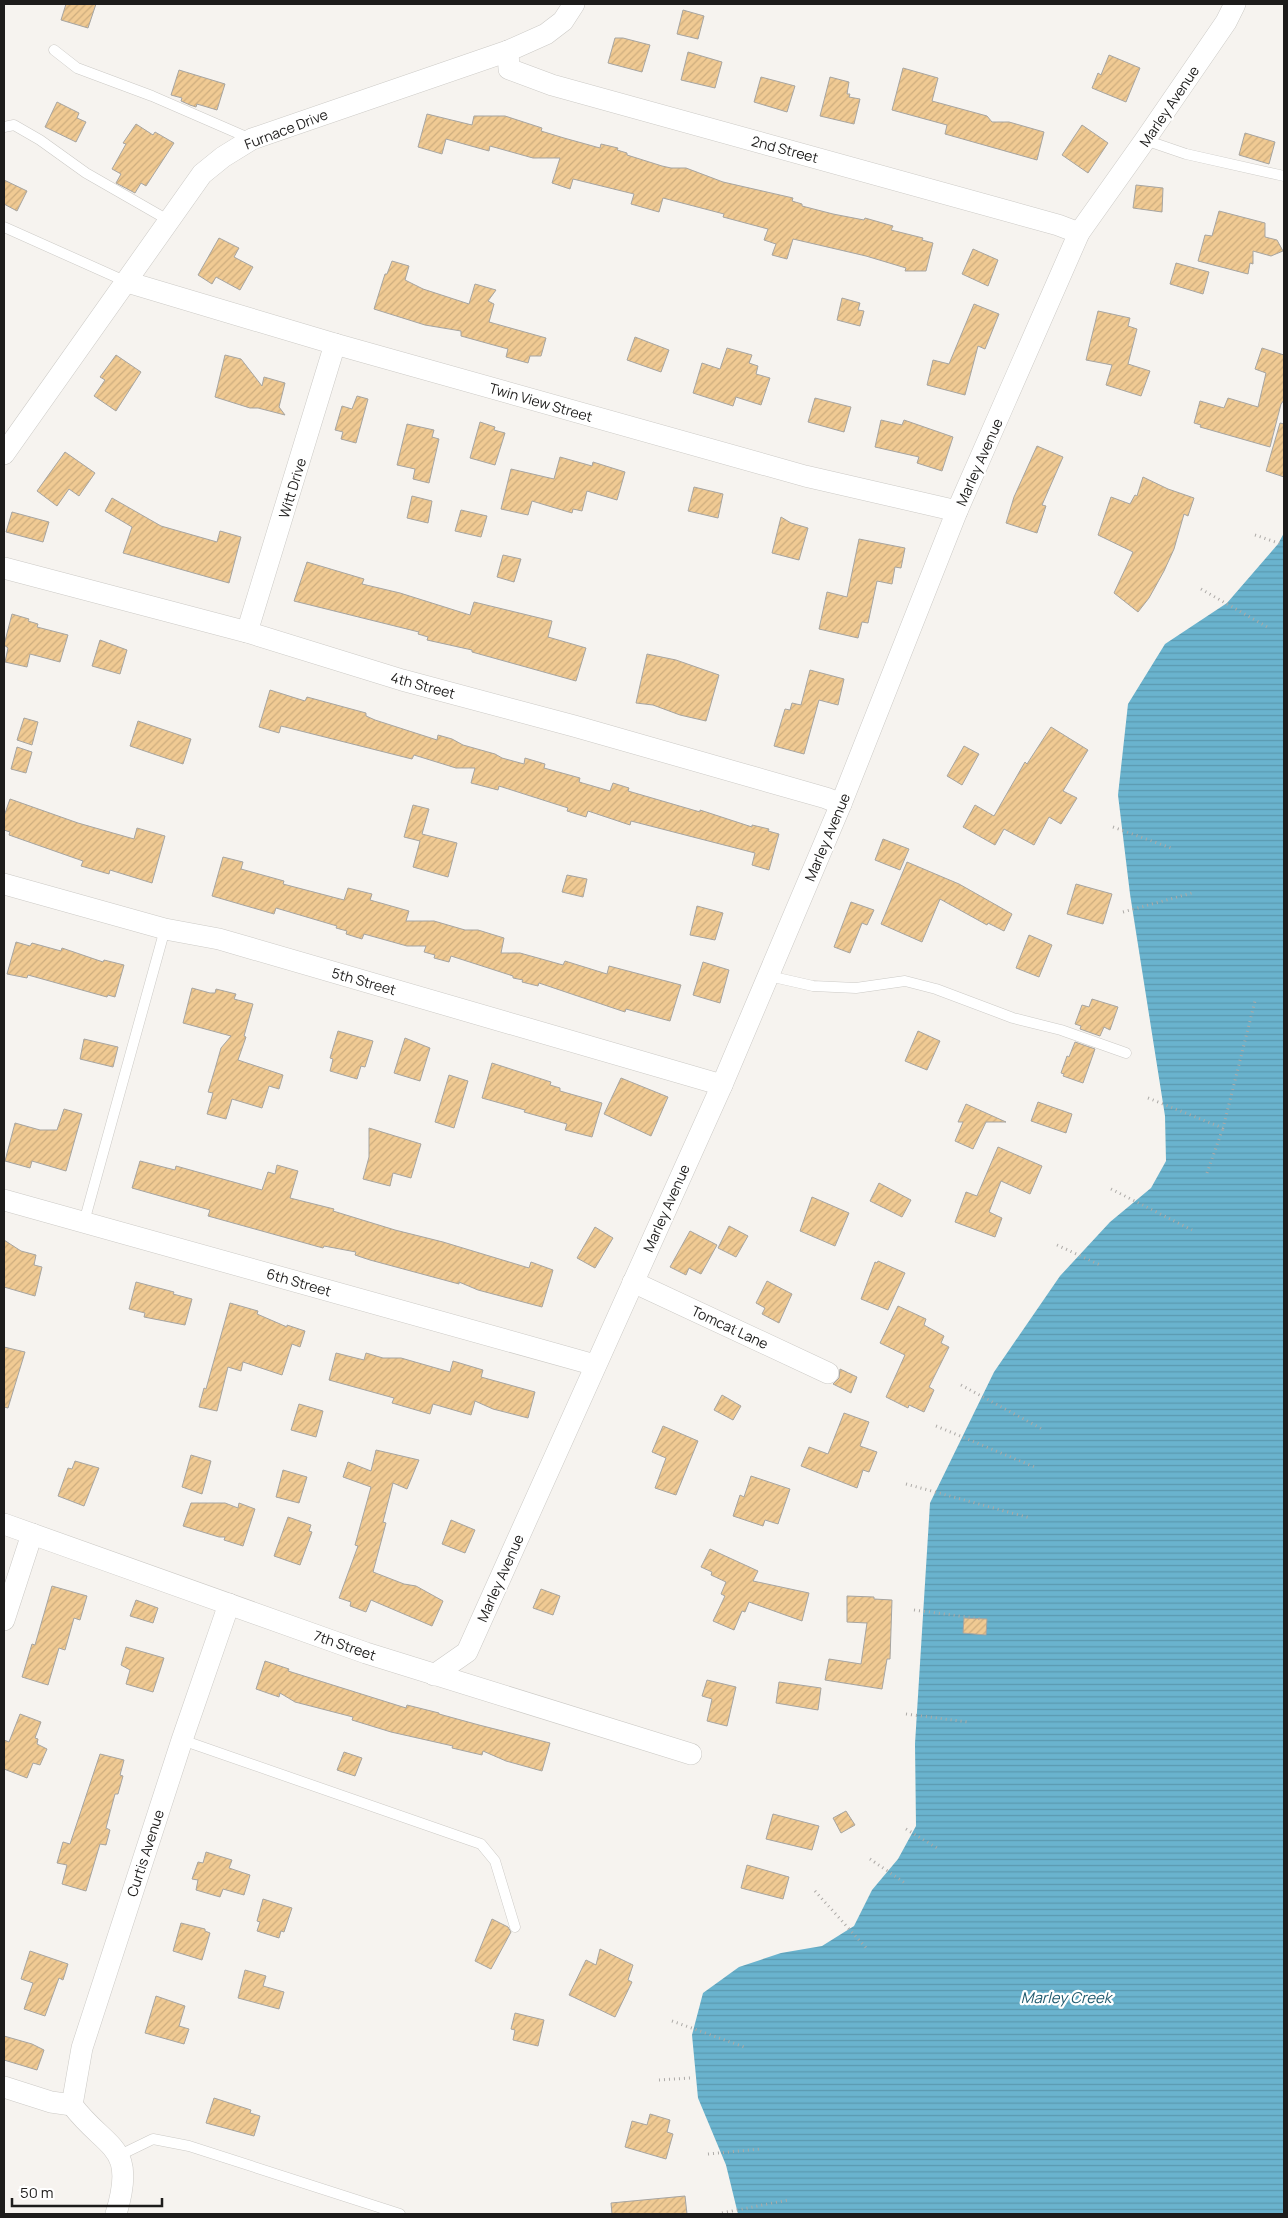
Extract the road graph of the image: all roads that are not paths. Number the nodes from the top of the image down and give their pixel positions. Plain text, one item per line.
1 (574, 4) edge
2 (1234, 4) edge
3 (54, 50) dead end
4 (508, 52) junction
5 (4, 127) edge
6 (252, 139) junction
7 (1146, 140) junction
8 (1284, 176) edge
9 (168, 220) junction
10 (4, 227) edge
11 (1079, 233) junction
12 (127, 282) junction
13 (335, 344) junction
14 (4, 454) edge
15 (957, 511) junction
16 (4, 568) edge
17 (247, 632) junction
18 (841, 804) junction
19 (4, 884) edge
20 (165, 929) junction
21 (768, 976) junction
22 (1126, 1052) dead end
23 (722, 1085) junction
24 (4, 1200) edge
25 (84, 1222) junction
26 (633, 1282) junction
27 (595, 1365) junction
28 (828, 1372) dead end
29 (4, 1524) edge
30 (32, 1534) junction
31 (229, 1604) junction
32 (4, 1620) edge
33 (434, 1675) junction
34 (182, 1740) junction
35 (691, 1754) dead end
36 (515, 1928) dead end
37 (4, 2087) edge
38 (72, 2105) junction
39 (120, 2155) junction
40 (116, 2214) edge
41 (400, 2214) edge

1 - 4 street, Furnace Drive
2 - 7 street, Marley Avenue
3 - 6 lane
4 - 6 street, Furnace Drive
4 - 11 street, 2nd Street
5 - 9 lane
6 - 9 street, Furnace Drive
7 - 8 lane
7 - 11 street, Marley Avenue
9 - 12 street, Furnace Drive
10 - 12 lane
11 - 15 street, Marley Avenue
12 - 13 street, Twin View Street
12 - 14 street, Furnace Drive
13 - 15 street, Twin View Street
13 - 17 street, Witt Drive
15 - 18 street, Marley Avenue
16 - 17 street, 4th Street
17 - 18 street, 4th Street
18 - 21 street, Marley Avenue
19 - 20 street, 5th Street
20 - 23 street, 5th Street
20 - 25 lane
21 - 22 lane
21 - 23 street, Marley Avenue
23 - 26 street, Marley Avenue
24 - 25 street, 6th Street
25 - 27 street, 6th Street
26 - 27 street, Marley Avenue
26 - 28 street, Tomcat Lane
27 - 33 street, Marley Avenue
29 - 30 street, 7th Street
30 - 31 street, 7th Street
30 - 32 street
31 - 33 street, 7th Street
31 - 34 street, Curtis Avenue
33 - 35 street, 7th Street
34 - 36 lane
34 - 38 street, Curtis Avenue
37 - 38 street
38 - 39 street
39 - 40 street
39 - 41 lane

